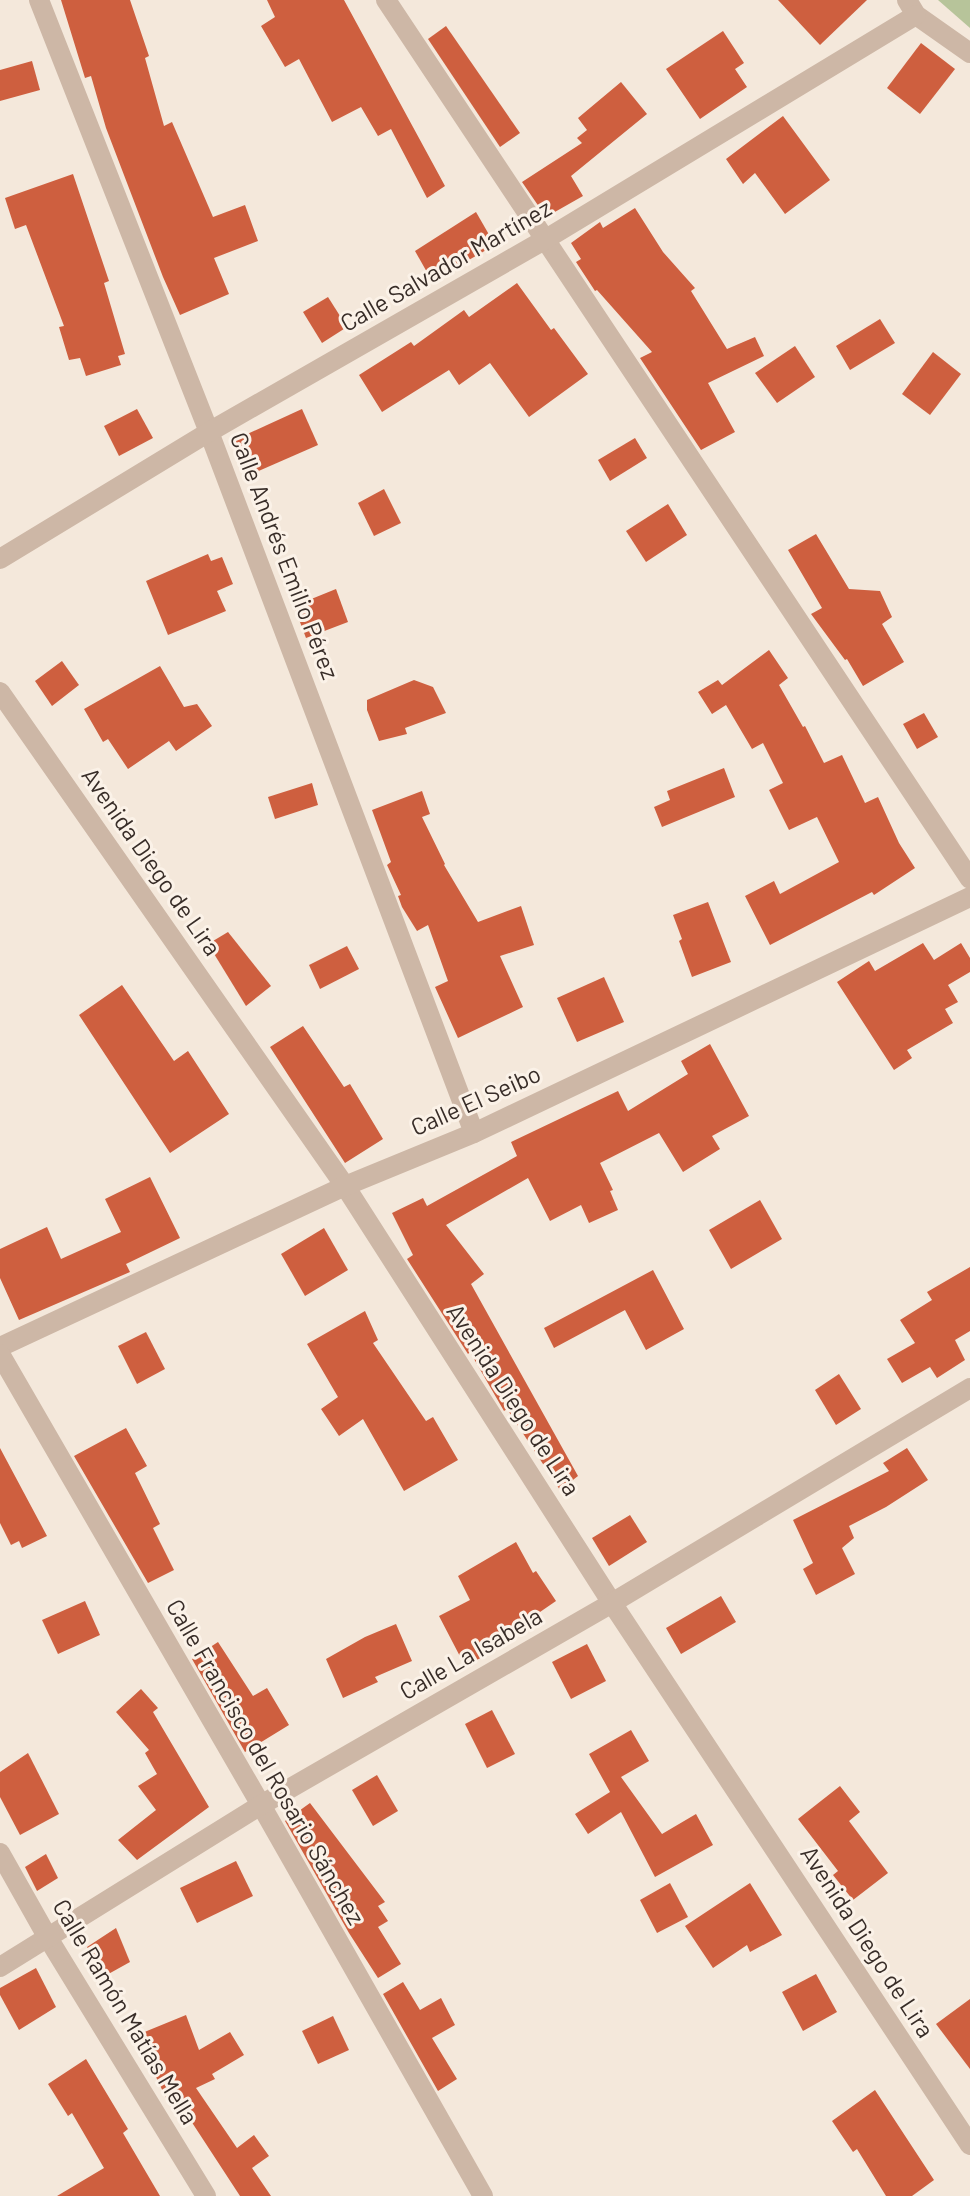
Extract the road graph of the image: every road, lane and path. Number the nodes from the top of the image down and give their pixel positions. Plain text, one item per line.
1 (39, 0) edge
2 (386, 0) edge
3 (912, 7) edge
4 (970, 53) edge
5 (546, 239) junction
6 (209, 432) junction
7 (0, 559) edge
8 (0, 692) edge
9 (970, 879) edge
10 (970, 897) edge
11 (474, 1133) junction
12 (345, 1186) junction
13 (0, 1347) edge
14 (0, 1354) edge
15 (970, 1388) edge
16 (612, 1603) junction
17 (261, 1805) junction
18 (0, 1853) edge
19 (48, 1938) junction
20 (0, 1967) edge
21 (970, 2145) edge
22 (206, 2196) edge
23 (483, 2196) edge

1 - 6 street, Calle Andrés Emilio Pérez
2 - 5 street
3 - 4 street
3 - 5 street, Calle Salvador Martínez
5 - 6 street, Calle Salvador Martínez
5 - 9 street
6 - 7 street, Calle Salvador Martínez
6 - 11 street, Calle Andrés Emilio Pérez
8 - 12 street, Avenida Diego de Lira
10 - 11 street, Calle El Seibo
11 - 12 street, Calle El Seibo
12 - 13 street, Calle El Seibo
12 - 16 street, Avenida Diego de Lira
14 - 17 street, Calle Francisco del Rosario Sánchez
15 - 16 street, Calle La Isabela
16 - 17 street, Calle La Isabela
16 - 21 street, Avenida Diego de Lira
17 - 19 street, Calle La Isabela
17 - 23 street, Calle Francisco del Rosario Sánchez
18 - 19 street, Calle Ramón Matías Mella
19 - 20 street, Calle La Isabela
19 - 22 street, Calle Ramón Matías Mella

